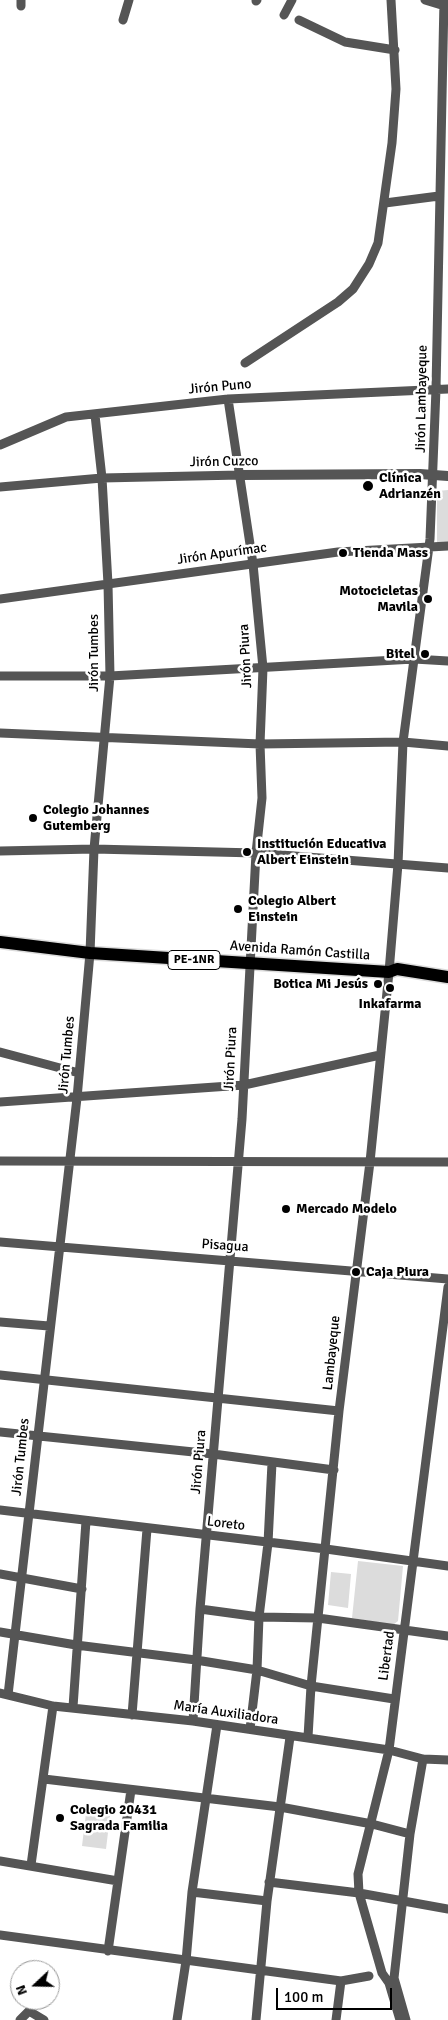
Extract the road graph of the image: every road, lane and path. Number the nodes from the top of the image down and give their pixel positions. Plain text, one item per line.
1 (129, 0) edge
2 (292, 0) edge
3 (391, 0) edge
4 (424, 0) edge
5 (445, 4) edge
6 (284, 16) dead end
7 (123, 20) dead end
8 (299, 20) dead end
9 (395, 50) junction
10 (439, 196) junction
11 (385, 203) junction
12 (443, 231) edge
13 (245, 363) dead end
14 (436, 389) junction
15 (448, 389) edge
16 (228, 399) junction
17 (95, 415) junction
18 (0, 445) edge
19 (240, 475) junction
20 (433, 476) junction
21 (448, 476) edge
22 (102, 478) junction
23 (0, 487) edge
24 (430, 546) junction
25 (448, 546) edge
26 (253, 564) junction
27 (108, 584) junction
28 (0, 599) edge
29 (414, 659) junction
30 (448, 661) edge
31 (263, 668) junction
32 (0, 676) edge
33 (110, 676) junction
34 (0, 733) edge
35 (105, 738) junction
36 (404, 742) junction
37 (260, 744) junction
38 (448, 746) edge
39 (94, 849) junction
40 (0, 851) edge
41 (256, 853) junction
42 (398, 864) junction
43 (448, 868) edge
44 (0, 942) edge
45 (90, 953) junction
46 (250, 963) junction
47 (389, 972) junction
48 (448, 977) edge
49 (448, 984) edge
50 (0, 1052) edge
51 (380, 1055) junction
52 (79, 1073) junction
53 (244, 1086) junction
54 (77, 1098) junction
55 (0, 1102) edge
56 (70, 1160) junction
57 (238, 1160) junction
58 (0, 1161) edge
59 (370, 1162) junction
60 (448, 1162) edge
61 (0, 1242) edge
62 (61, 1246) junction
63 (229, 1259) junction
64 (355, 1270) junction
65 (448, 1279) edge
66 (448, 1287) edge
67 (0, 1322) edge
68 (49, 1326) junction
69 (0, 1375) edge
70 (44, 1380) junction
71 (219, 1399) junction
72 (339, 1411) junction
73 (0, 1432) edge
74 (37, 1436) junction
75 (213, 1454) junction
76 (272, 1463) junction
77 (334, 1470) junction
78 (0, 1510) edge
79 (29, 1514) junction
80 (86, 1521) junction
81 (147, 1529) junction
82 (206, 1536) junction
83 (268, 1543) junction
84 (326, 1549) junction
85 (412, 1560) junction
86 (448, 1566) edge
87 (0, 1574) edge
88 (21, 1577) junction
89 (82, 1589) junction
90 (200, 1609) junction
91 (259, 1618) junction
92 (318, 1618) junction
93 (404, 1630) junction
94 (0, 1632) edge
95 (15, 1634) junction
96 (448, 1636) edge
97 (76, 1645) junction
98 (137, 1653) junction
99 (196, 1660) junction
100 (258, 1670) junction
101 (311, 1686) junction
102 (4, 1694) edge
103 (394, 1699) junction
104 (53, 1706) junction
105 (73, 1707) junction
106 (132, 1714) junction
107 (193, 1721) junction
108 (217, 1725) junction
109 (250, 1729) junction
110 (290, 1737) junction
111 (308, 1737) junction
112 (389, 1750) junction
113 (423, 1759) junction
114 (448, 1760) edge
115 (44, 1778) junction
116 (131, 1790) junction
117 (207, 1798) junction
118 (280, 1807) junction
119 (372, 1824) junction
120 (410, 1834) junction
121 (0, 1861) edge
122 (31, 1865) junction
123 (118, 1880) junction
124 (269, 1882) junction
125 (192, 1892) junction
126 (359, 1893) junction
127 (267, 1901) junction
128 (404, 1901) junction
129 (448, 1909) edge
130 (0, 1934) edge
131 (108, 1951) junction
132 (186, 1961) junction
133 (260, 1971) junction
134 (369, 1976) dead end
135 (392, 1980) junction
136 (341, 1981) junction
137 (20, 2020) edge
138 (44, 2020) edge
139 (177, 2020) edge
140 (256, 2020) edge
141 (336, 2020) edge
142 (400, 2020) edge
143 (406, 2020) edge

1 - 7 street
2 - 6 street
3 - 9 street
4 - 5 street
5 - 10 street, Jirón Lambayeque
8 - 9 street
9 - 11 street
10 - 11 street
10 - 12 street, Jirón Lambayeque
11 - 13 street
12 - 14 street, Jirón Lambayeque
14 - 15 street, Jirón Puno
14 - 16 street, Jirón Puno
14 - 20 street, Jirón Lambayeque
16 - 17 street, Jirón Puno
16 - 19 street, Jirón Piura
17 - 18 street, Jirón Puno
17 - 22 street, Jirón Tumbes
19 - 20 street, Jirón Cuzco
19 - 22 street, Jirón Cuzco
19 - 26 street, Jirón Piura
20 - 21 street, Jirón Cuzco
20 - 24 street, Jirón Lambayeque
22 - 23 street, Jirón Cuzco
22 - 27 street, Jirón Tumbes
24 - 25 street, Jirón Apurímac
24 - 26 street, Jirón Apurímac
24 - 29 street, Jirón Lambayeque
26 - 27 street, Jirón Apurímac
26 - 31 street, Jirón Piura
27 - 28 street, Jirón Apurímac
27 - 33 street, Jirón Tumbes
29 - 30 street
29 - 31 street
29 - 36 street, Jirón Lambayeque
31 - 33 street
31 - 37 street, Jirón Piura
32 - 33 street
33 - 35 street, Jirón Tumbes
34 - 35 street
35 - 37 street
35 - 39 street, Jirón Tumbes
36 - 37 street
36 - 38 street
36 - 42 street, Jirón Lambayeque
37 - 41 street, Jirón Piura
39 - 40 street
39 - 41 street
39 - 45 street, Jirón Tumbes
41 - 42 street
41 - 46 street, Jirón Piura
42 - 43 street
42 - 47 street, Jirón Lambayeque
44 - 45 main road, Avenida Ramón Castilla / PE-1NR
45 - 46 main road, Avenida Ramón Castilla / PE-1NR
45 - 52 street, Jirón Tumbes
46 - 47 main road, Avenida Ramón Castilla / PE-1NR
46 - 53 street, Jirón Piura
47 - 48 main road, Avenida Ramón Castilla / PE-1NR
47 - 49 main road, Avenida Ramón Castilla / PE-1NR
47 - 51 street, Lambayeque
50 - 52 street
51 - 53 street
51 - 59 street, Lambayeque
52 - 54 street, Jirón Tumbes
53 - 54 street
53 - 57 street, Jirón Piura
54 - 55 street
54 - 56 street, Jirón Tumbes
56 - 57 street
56 - 58 street
56 - 62 street, Jirón Tumbes
57 - 59 street
57 - 63 street, Jirón Piura
59 - 60 street
59 - 64 street, Lambayeque
61 - 62 street, Pisagua
62 - 63 street, Pisagua
62 - 68 street, Jirón Tumbes
63 - 64 street, Pisagua
63 - 71 street, Jirón Piura
64 - 65 street, Pisagua
64 - 72 street, Lambayeque
66 - 85 street, Libertad
67 - 68 street
68 - 70 street, Jirón Tumbes
69 - 70 street
70 - 71 street
70 - 74 street, Jirón Tumbes
71 - 72 street
71 - 75 street, Jirón Piura
72 - 77 street, Lambayeque
73 - 74 street
74 - 75 street
74 - 79 street, Jirón Tumbes
75 - 76 street
75 - 82 street, Jirón Piura
76 - 77 street
76 - 83 street
77 - 84 street, Lambayeque
78 - 79 street, Loreto
79 - 80 street, Loreto
79 - 88 street, Jirón Tumbes
80 - 81 street, Loreto
80 - 89 street
81 - 82 street, Loreto
81 - 98 street
82 - 83 street, Loreto
82 - 90 street, Jirón Piura
83 - 84 street, Loreto
83 - 91 street
84 - 85 street, Loreto
84 - 92 street, Lambayeque
85 - 86 street, Loreto
85 - 93 street, Libertad
87 - 88 street
88 - 89 street
88 - 95 street, Jirón Tumbes
89 - 97 street
90 - 91 street
90 - 99 street, Jirón Piura
91 - 92 street
91 - 100 street
92 - 93 street
92 - 101 street, Lambayeque
93 - 96 street
93 - 103 street, Libertad
94 - 95 street
95 - 97 street
95 - 102 street, Jirón Tumbes
97 - 98 street
97 - 105 street
98 - 99 street
98 - 106 street
99 - 100 street
99 - 107 street, Jirón Piura
100 - 101 street
100 - 109 street
101 - 103 street
101 - 111 street, Lambayeque
102 - 104 street, María Auxiliadora
103 - 112 street, Libertad
104 - 105 street, María Auxiliadora
104 - 115 street
105 - 106 street, María Auxiliadora
106 - 107 street, María Auxiliadora
107 - 108 street, María Auxiliadora
108 - 109 street, María Auxiliadora
108 - 117 street
109 - 110 street, María Auxiliadora
110 - 111 street, María Auxiliadora
110 - 118 street
111 - 112 street, María Auxiliadora
112 - 113 street, María Auxiliadora
112 - 119 street, Libertad
113 - 114 street, María Auxiliadora
113 - 120 street
115 - 116 street
115 - 122 street
116 - 117 street
116 - 123 street
117 - 118 street
117 - 125 street
118 - 119 street
118 - 124 street
119 - 120 street
119 - 126 street, Libertad
120 - 128 street
121 - 122 street
122 - 123 street
123 - 131 street
124 - 126 street
124 - 127 street
125 - 127 street
125 - 132 street
126 - 128 street
126 - 135 street, Libertad
127 - 133 street
128 - 129 street
128 - 135 street
130 - 131 street
131 - 132 street
132 - 133 street
132 - 139 street
133 - 136 street
133 - 140 street
134 - 136 street
135 - 142 street, Libertad
135 - 143 street
136 - 141 street
137 - 138 street

